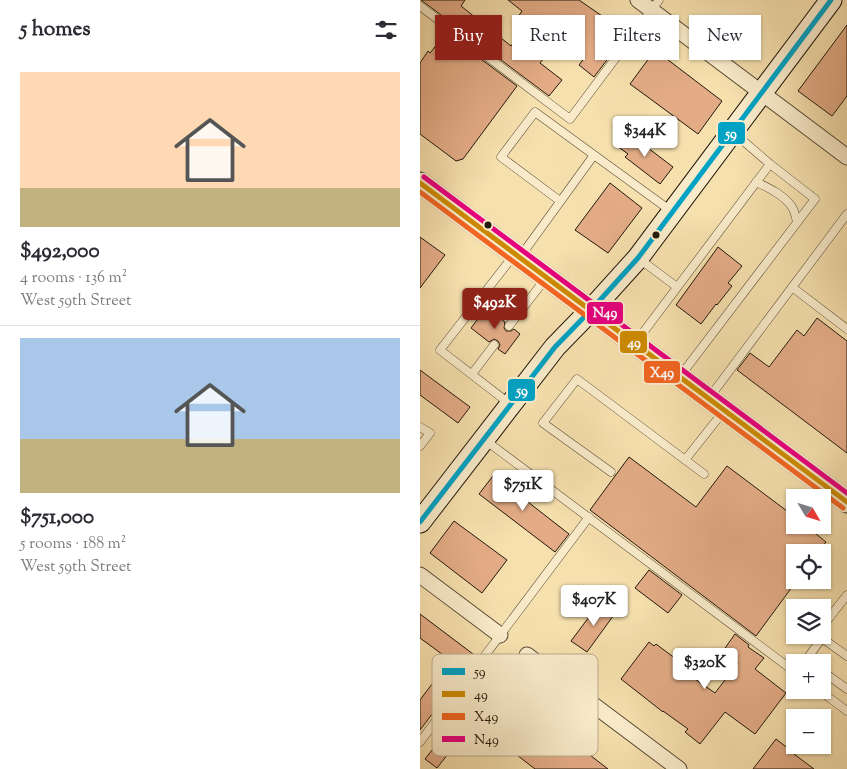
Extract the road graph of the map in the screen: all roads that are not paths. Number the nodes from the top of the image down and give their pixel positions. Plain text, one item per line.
1 (638, 0) edge
2 (831, 0) edge
3 (655, 5) edge
4 (420, 6) edge
5 (762, 93) junction
6 (732, 132) junction
7 (594, 155) junction
8 (847, 156) edge
9 (770, 164) junction
10 (756, 182) junction
11 (420, 183) edge
12 (560, 201) junction
13 (673, 212) junction
14 (847, 214) edge
15 (797, 222) junction
16 (517, 255) junction
17 (638, 258) junction
18 (547, 277) junction
19 (676, 287) junction
20 (792, 287) junction
21 (591, 310) junction
22 (509, 326) dead end
23 (847, 329) edge
24 (635, 343) junction
25 (494, 345) dead end
26 (472, 374) junction
27 (680, 377) junction
28 (510, 404) junction
29 (717, 404) junction
30 (420, 427) edge
31 (484, 439) junction
32 (420, 446) edge
33 (685, 460) junction
34 (611, 472) dead end
35 (704, 474) dead end
36 (847, 502) edge
37 (589, 517) junction
38 (420, 522) edge
39 (420, 574) edge
40 (847, 594) edge
41 (831, 615) edge
42 (500, 635) junction
43 (831, 644) edge
44 (486, 654) edge
45 (847, 656) edge
46 (786, 665) edge
47 (831, 677) edge
48 (847, 689) edge
49 (831, 699) edge
50 (598, 709) edge
51 (847, 711) edge
52 (432, 726) edge
53 (420, 742) edge
54 (678, 769) edge

1 - 3 street
2 - 5 street
3 - 4 lane
3 - 5 street
5 - 6 street
5 - 8 street
6 - 9 lane
6 - 13 street
7 - 12 lane
7 - 12 lane
7 - 13 lane
9 - 10 lane
9 - 15 lane
10 - 15 lane
10 - 19 lane
11 - 16 street
12 - 16 lane
13 - 17 street
14 - 20 lane
15 - 27 lane
16 - 18 street
16 - 26 lane
17 - 19 lane
17 - 21 street
18 - 21 street
18 - 22 lane
19 - 24 lane
20 - 23 lane
20 - 29 lane
21 - 24 street
21 - 28 street
24 - 27 street
25 - 26 lane
26 - 28 lane
27 - 29 street
28 - 31 street
29 - 33 lane
29 - 36 street
30 - 32 lane
31 - 37 lane
31 - 38 street
33 - 34 lane
33 - 35 lane
37 - 42 lane
37 - 46 lane
39 - 42 street
40 - 41 lane
42 - 44 lane
43 - 45 lane
47 - 48 lane
49 - 51 lane
50 - 54 street
52 - 53 lane

